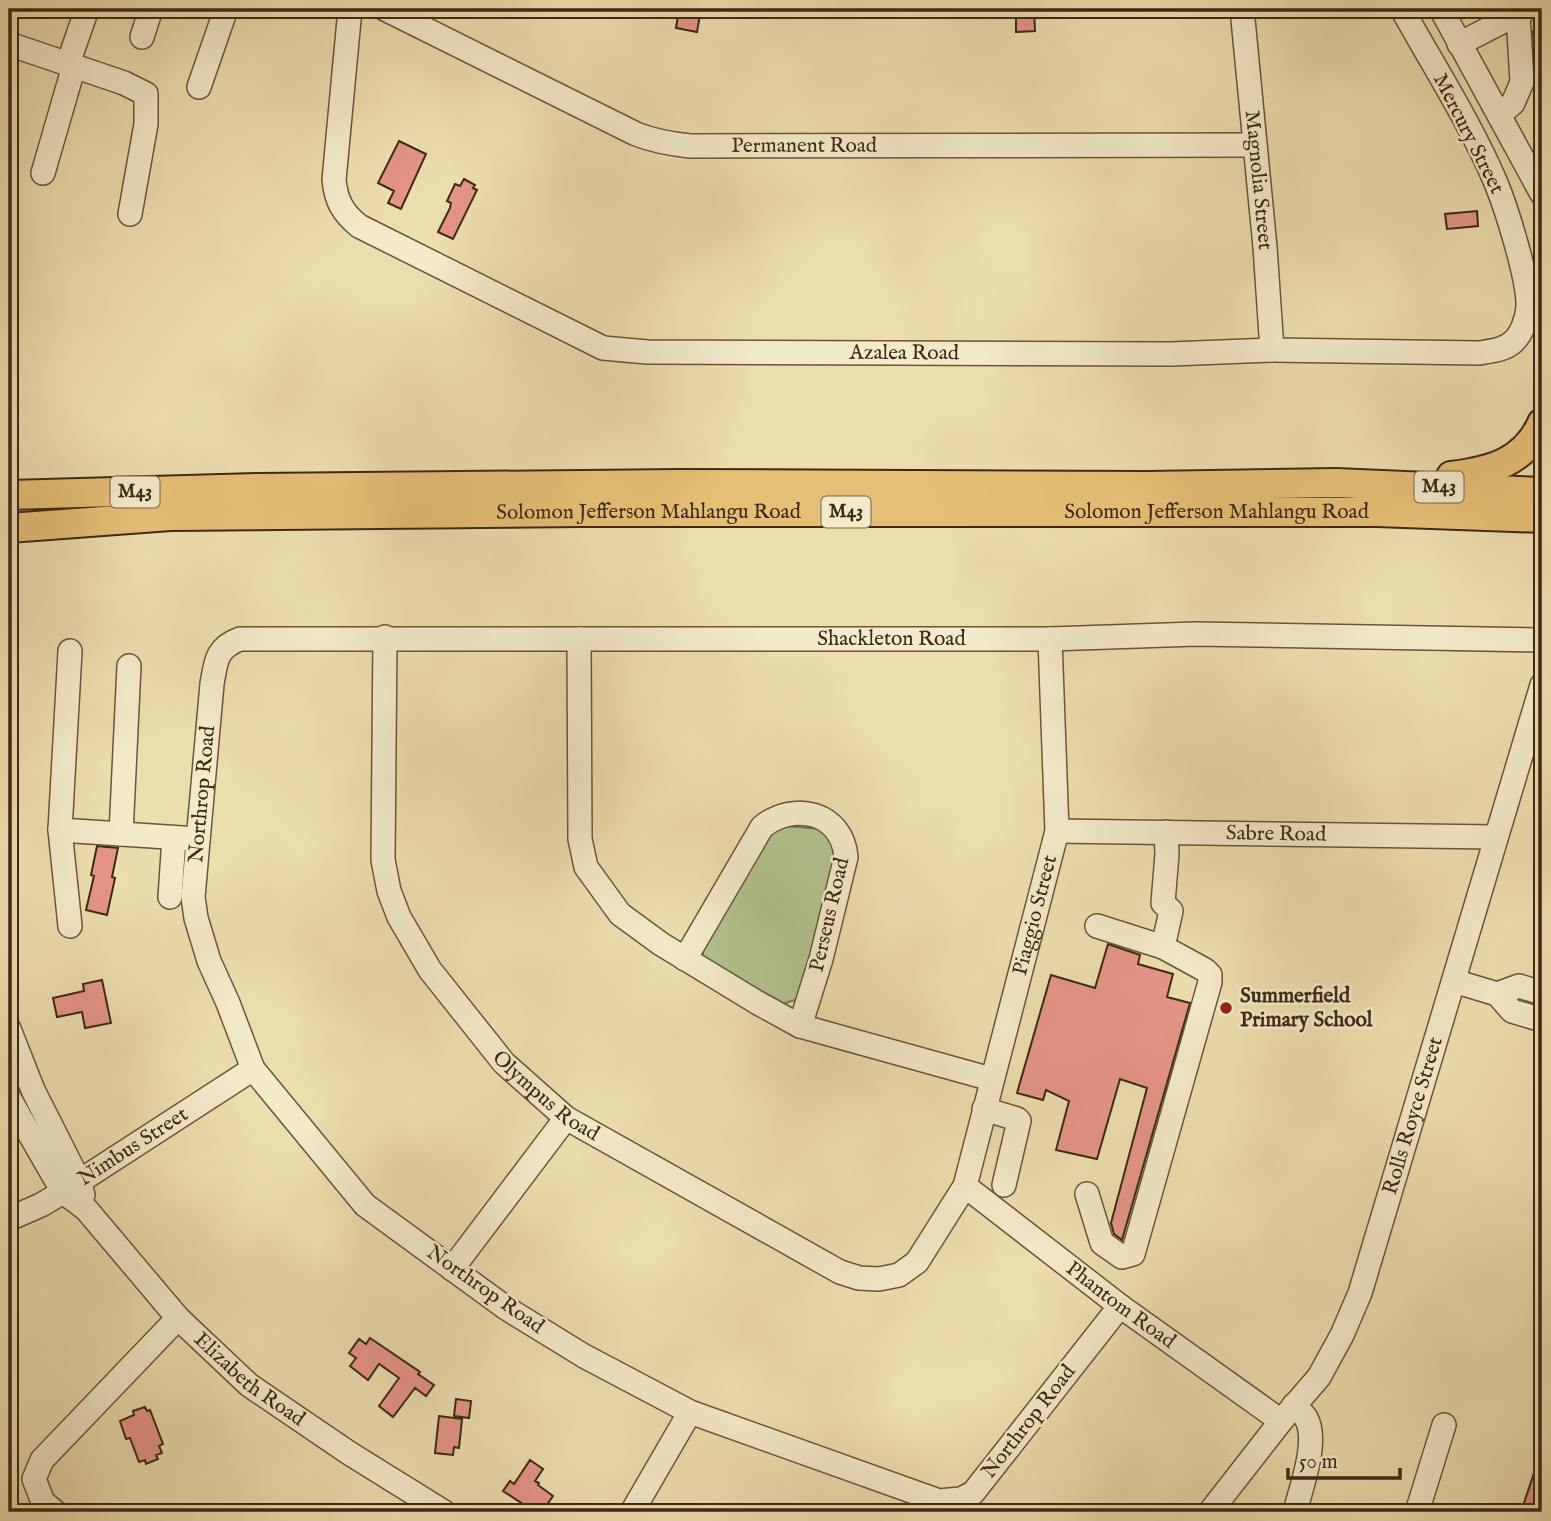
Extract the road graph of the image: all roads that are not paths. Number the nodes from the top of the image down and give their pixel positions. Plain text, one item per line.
1 (88, 9) edge
2 (152, 9) edge
3 (226, 9) edge
4 (350, 9) edge
5 (384, 9) edge
6 (1242, 9) edge
7 (1402, 9) edge
8 (1441, 9) edge
9 (1523, 11) edge
10 (142, 37) dead end
11 (9, 44) edge
12 (1459, 44) junction
13 (72, 60) junction
14 (199, 87) dead end
15 (1499, 116) junction
16 (1254, 145) junction
17 (1534, 159) edge
18 (43, 173) dead end
19 (1542, 194) edge
20 (130, 214) dead end
21 (1513, 343) joint
22 (1272, 350) junction
23 (1542, 423) edge
24 (1382, 484) junction
25 (1542, 492) edge
26 (15, 495) edge
27 (1542, 518) edge
28 (9, 528) edge
29 (385, 637) junction
30 (240, 639) joint
31 (579, 639) junction
32 (1051, 639) junction
33 (1542, 640) edge
34 (70, 651) dead end
35 (129, 666) dead end
36 (1542, 685) edge
37 (60, 830) junction
38 (1056, 831) junction
39 (1166, 832) junction
40 (121, 834) junction
41 (1496, 837) junction
42 (174, 838) junction
43 (198, 839) junction
44 (170, 897) dead end
45 (69, 926) dead end
46 (1097, 926) dead end
47 (1163, 947) junction
48 (685, 959) junction
49 (1454, 981) junction
50 (1542, 993) edge
51 (1502, 995) junction
52 (1542, 1020) edge
53 (800, 1026) junction
54 (9, 1029) edge
55 (253, 1069) junction
56 (991, 1079) junction
57 (9, 1098) edge
58 (984, 1109) junction
59 (566, 1118) junction
60 (1004, 1185) dead end
61 (965, 1186) junction
62 (71, 1187) junction
63 (1087, 1194) dead end
64 (9, 1219) edge
65 (1107, 1247) junction
66 (452, 1269) junction
67 (1084, 1279) junction
68 (1120, 1306) junction
69 (178, 1318) junction
70 (690, 1412) junction
71 (1288, 1413) junction
72 (1444, 1425) dead end
73 (55, 1512) edge
74 (444, 1512) edge
75 (632, 1512) edge
76 (1210, 1512) edge
77 (1295, 1512) edge
78 (1417, 1512) edge

1 - 13 street
2 - 10 street
3 - 14 street
4 - 22 street, Azalea Road
5 - 16 street, Permanent Road
6 - 16 street, Magnolia Street
7 - 21 street, Mercury Street
8 - 12 street, Mercury Street
9 - 12 street
9 - 15 street
11 - 13 street
12 - 15 street, Mercury Street
13 - 18 street
13 - 20 street
15 - 17 street, Mercury Street
16 - 22 street, Magnolia Street
17 - 19 street, Mercury Street
21 - 22 street, Azalea Road
23 - 24 main road
24 - 25 main road, Solomon Jefferson Mahlangu Road / M43
24 - 26 main road, Solomon Jefferson Mahlangu Road / M43
27 - 28 main road, Solomon Jefferson Mahlangu Road / M43
29 - 30 street, Shackleton Road
29 - 31 street, Shackleton Road
29 - 59 street, Olympus Road
30 - 43 street, Northrop Road
31 - 32 street, Shackleton Road
31 - 48 street
32 - 33 street, Shackleton Road
32 - 38 street, Piaggio Street
34 - 37 street
35 - 40 street
36 - 41 street, Rolls Royce Street
37 - 40 street
37 - 45 street
38 - 39 street, Sabre Road
38 - 56 street, Piaggio Street
39 - 41 street, Sabre Road
39 - 47 street
40 - 42 street
41 - 49 street, Rolls Royce Street
42 - 43 street
42 - 44 street
43 - 55 street, Northrop Road
46 - 47 street
47 - 65 street
48 - 53 street
48 - 53 street, Perseus Road
49 - 51 street
49 - 71 street, Rolls Royce Street
50 - 51 street
51 - 52 street
53 - 56 street
54 - 62 street, Elizabeth Road
55 - 62 street, Nimbus Street
55 - 66 street, Northrop Road
56 - 58 street, Piaggio Street
57 - 62 street, Elizabeth Road
58 - 60 street
58 - 61 street, Piaggio Street
59 - 61 street, Olympus Road
59 - 66 street
61 - 67 street, Phantom Road
62 - 64 street, Nimbus Street
62 - 69 street, Elizabeth Road
63 - 65 street
65 - 67 street
66 - 70 street, Northrop Road
67 - 68 street, Phantom Road
68 - 70 street, Northrop Road
68 - 71 street, Phantom Road
69 - 73 street
69 - 74 street, Elizabeth Road
70 - 75 street
71 - 76 street, Rolls Royce Street
71 - 77 street
72 - 78 street

